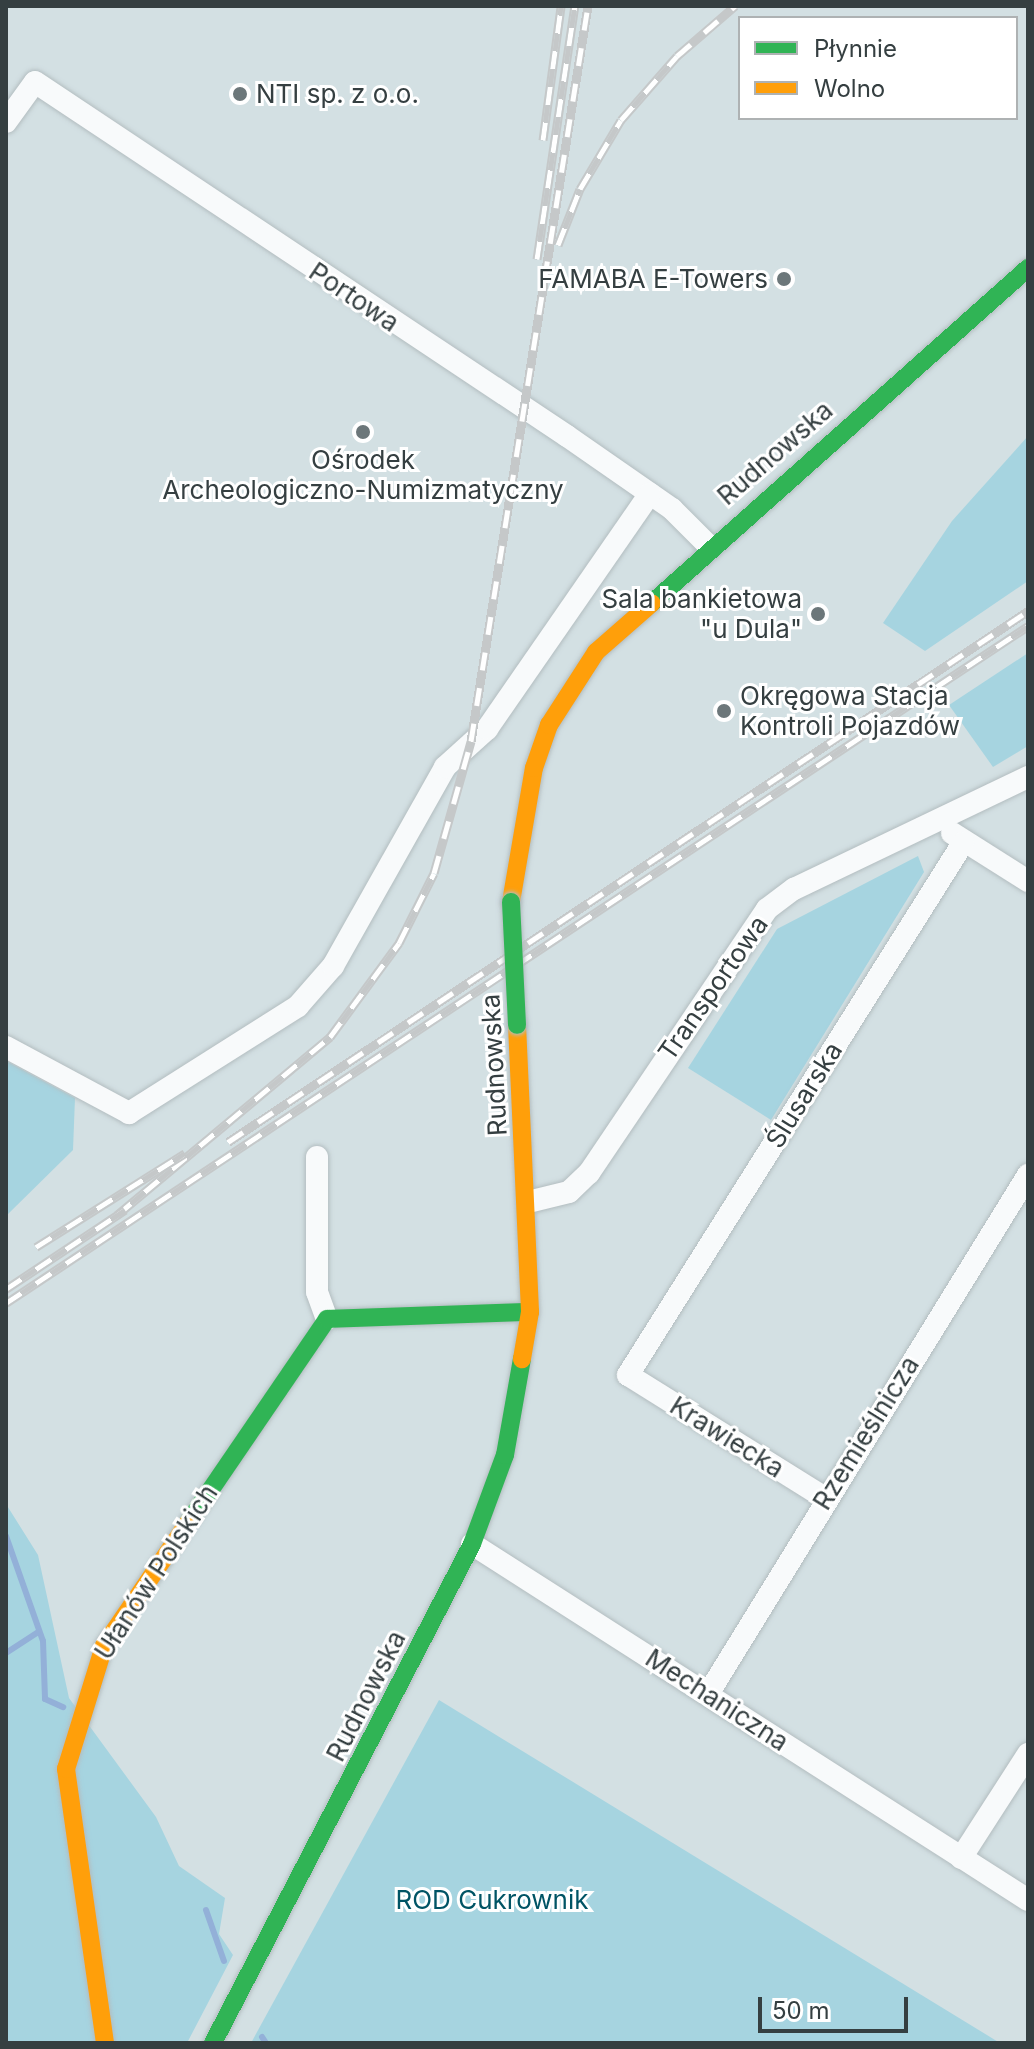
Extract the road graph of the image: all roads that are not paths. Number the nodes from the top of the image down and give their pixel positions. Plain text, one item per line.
1 (6, 122) edge
2 (1028, 268) edge
3 (650, 494) junction
4 (709, 546) junction
5 (1028, 777) edge
6 (939, 822) junction
7 (963, 843) junction
8 (1028, 881) edge
9 (6, 1047) edge
10 (317, 1157) dead end
11 (1028, 1175) edge
12 (528, 1202) junction
13 (530, 1312) junction
14 (327, 1319) junction
15 (628, 1375) joint
16 (825, 1498) junction
17 (472, 1544) junction
18 (708, 1694) junction
19 (1028, 1754) edge
20 (961, 1858) junction
21 (1028, 1900) edge
22 (237, 2008) junction
23 (105, 2043) edge
24 (213, 2043) edge
25 (226, 2043) edge

1 - 3 street, Portowa
2 - 4 main road, Rudnowska
3 - 4 street, Portowa
3 - 9 street
4 - 12 main road, Rudnowska, bridge
5 - 6 street, Transportowa
6 - 7 street
6 - 12 street, Transportowa
7 - 8 street
7 - 15 street, Ślusarska
10 - 14 street
11 - 16 street, Rzemieślnicza
12 - 13 main road, Rudnowska
13 - 14 main road
13 - 17 main road, Rudnowska
14 - 23 main road, Ułanów Polskich
15 - 16 street, Krawiecka
16 - 18 street, Rzemieślnicza
17 - 18 street, Mechaniczna
17 - 22 main road, Rudnowska
18 - 20 street, Mechaniczna
19 - 20 street
20 - 21 street, Mechaniczna
22 - 24 main road, Rudnowska
22 - 25 main road, Rudnowska

